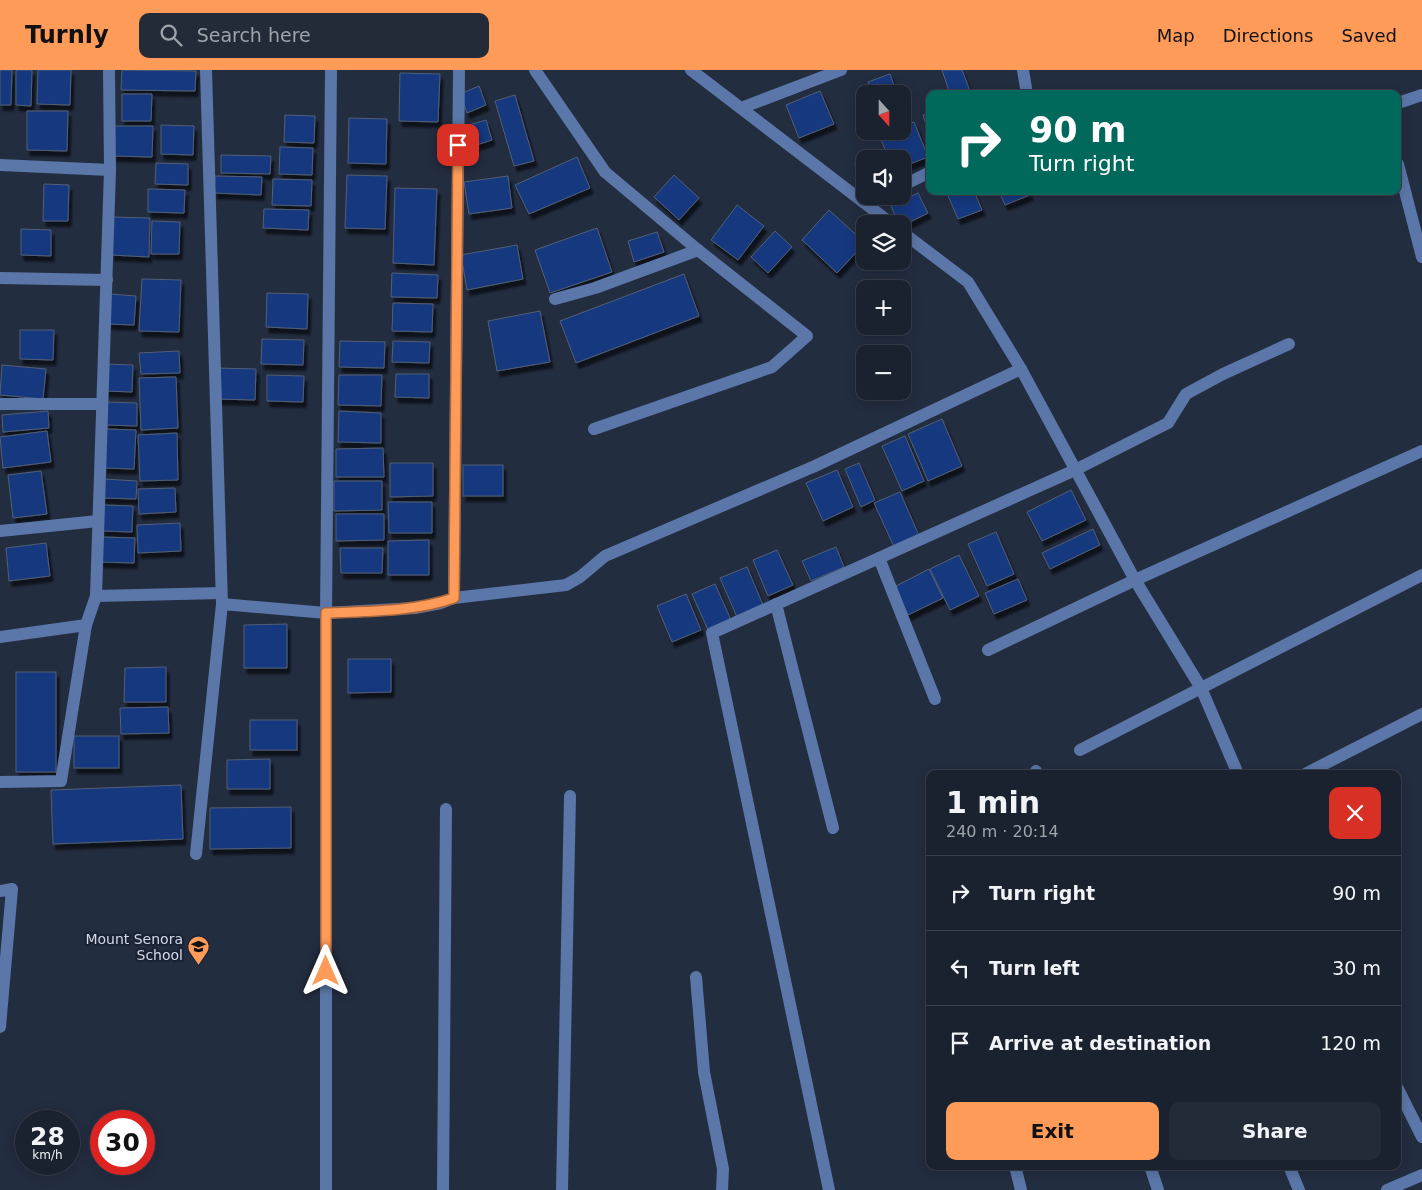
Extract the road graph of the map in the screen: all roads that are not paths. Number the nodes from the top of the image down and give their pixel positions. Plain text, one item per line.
1 (109, 70) edge
2 (206, 70) edge
3 (331, 70) edge
4 (459, 70) edge
5 (535, 70) edge
6 (691, 70) edge
7 (841, 70) edge
8 (1023, 70) edge
9 (1026, 90) edge
10 (1422, 95) edge
11 (1401, 102) edge
12 (741, 108) junction
13 (0, 165) edge
14 (110, 170) junction
15 (926, 174) edge
16 (1401, 176) edge
17 (911, 182) edge
18 (856, 196) edge
19 (868, 205) edge
20 (881, 215) edge
21 (911, 239) edge
22 (698, 250) junction
23 (1422, 257) edge
24 (0, 278) edge
25 (107, 280) junction
26 (555, 299) dead end
27 (1289, 344) dead end
28 (1020, 369) junction
29 (0, 404) edge
30 (102, 404) junction
31 (594, 429) dead end
32 (1422, 451) edge
33 (1075, 470) junction
34 (98, 521) junction
35 (0, 531) edge
36 (879, 558) junction
37 (1422, 575) edge
38 (1135, 580) junction
39 (96, 596) junction
40 (454, 598) junction
41 (222, 599) junction
42 (776, 604) junction
43 (326, 613) junction
44 (86, 625) junction
45 (0, 637) edge
46 (988, 650) dead end
47 (1201, 688) junction
48 (935, 699) dead end
49 (1422, 714) edge
50 (1080, 750) dead end
51 (1236, 770) edge
52 (1313, 770) edge
53 (0, 782) edge
54 (570, 796) dead end
55 (446, 809) dead end
56 (833, 828) dead end
57 (196, 854) dead end
58 (0, 891) edge
59 (696, 977) dead end
60 (0, 1027) edge
61 (1401, 1096) edge
62 (1422, 1137) edge
63 (1016, 1170) edge
64 (1151, 1170) edge
65 (1291, 1170) edge
66 (1422, 1175) edge
67 (326, 1190) edge
68 (443, 1190) edge
69 (562, 1190) edge
70 (722, 1190) edge
71 (829, 1190) edge
72 (1021, 1190) edge
73 (1158, 1190) edge
74 (1299, 1190) edge
75 (1387, 1190) edge

1 - 14 street
2 - 41 street
3 - 43 street
4 - 40 street
5 - 22 street
6 - 12 street
7 - 12 street
8 - 9 street
10 - 11 street
12 - 18 street
13 - 14 street
14 - 25 street
15 - 17 street
16 - 23 street
19 - 20 street
21 - 28 street
22 - 26 street
22 - 31 street
24 - 25 street
25 - 30 street
27 - 33 street
28 - 33 street
28 - 40 street
29 - 30 street
30 - 34 street
32 - 38 street
33 - 36 street
33 - 38 street
34 - 35 street
34 - 39 street
36 - 42 street
36 - 48 street
37 - 47 street
38 - 46 street
38 - 47 street
39 - 41 street
39 - 44 street
40 - 43 street
41 - 43 street
41 - 57 street
42 - 56 street
42 - 71 street
43 - 67 street
44 - 45 street
44 - 53 street
47 - 50 street
47 - 51 street
49 - 52 street
54 - 69 street
55 - 68 street
58 - 60 street
59 - 70 street
61 - 62 street
63 - 72 street
64 - 73 street
65 - 74 street
66 - 75 street

